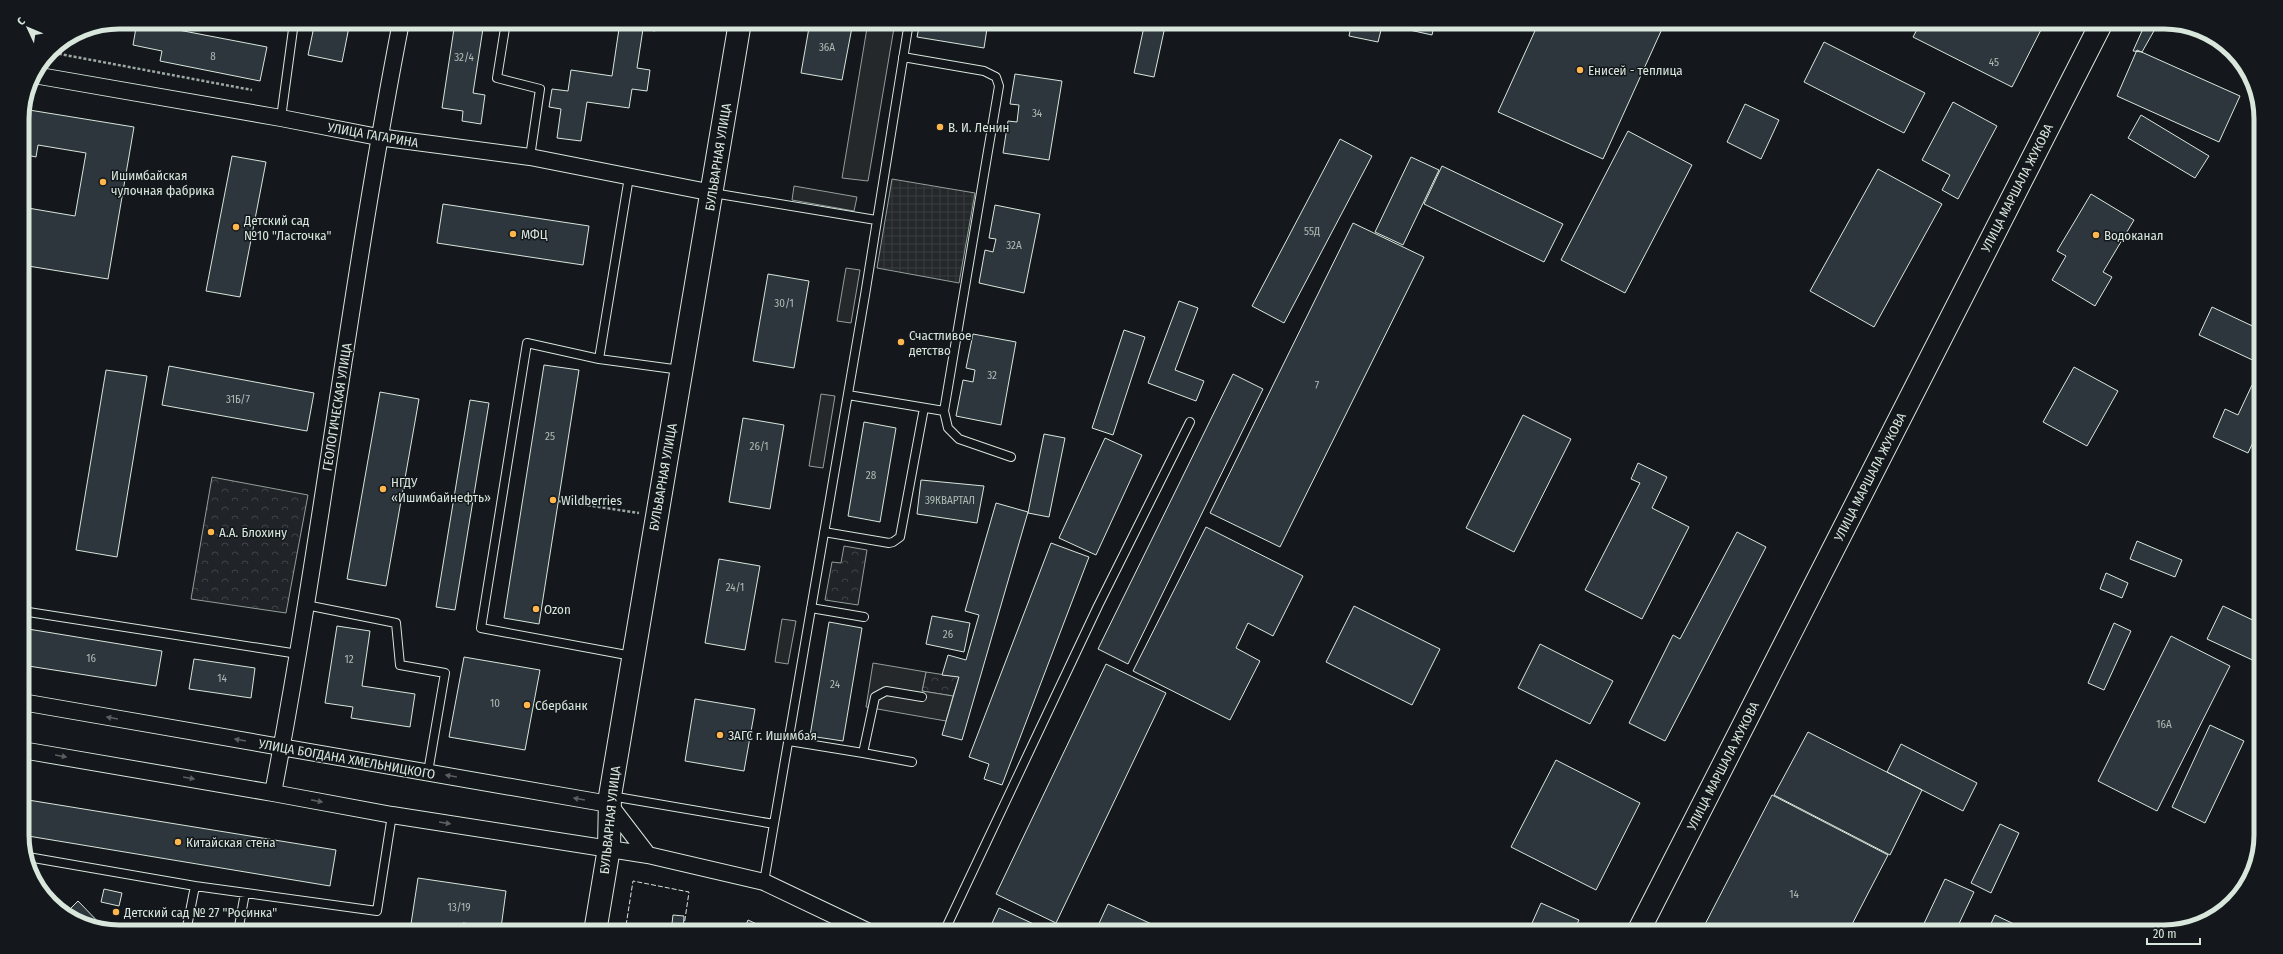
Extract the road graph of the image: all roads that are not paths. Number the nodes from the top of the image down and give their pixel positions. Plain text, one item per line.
1 (293, 29) edge
2 (400, 29) edge
3 (505, 29) edge
4 (739, 29) edge
5 (908, 29) edge
6 (2098, 29) edge
7 (903, 57) junction
8 (40, 76) edge
9 (281, 118) junction
10 (378, 137) junction
11 (530, 157) junction
12 (629, 178) junction
13 (713, 192) junction
14 (876, 220) junction
15 (599, 359) junction
16 (682, 370) junction
17 (848, 395) junction
18 (924, 408) junction
19 (944, 412) junction
20 (1190, 422) dead end
21 (1011, 457) dead end
22 (824, 532) junction
23 (306, 605) junction
24 (811, 608) junction
25 (29, 612) edge
26 (864, 616) dead end
27 (298, 654) junction
28 (632, 656) junction
29 (922, 697) dead end
30 (29, 703) edge
31 (789, 741) junction
32 (282, 748) junction
33 (29, 751) edge
34 (863, 753) junction
35 (912, 762) dead end
36 (428, 772) junction
37 (273, 793) junction
38 (609, 800) junction
39 (392, 815) junction
40 (774, 824) junction
41 (609, 848) junction
42 (648, 855) junction
43 (32, 858) edge
44 (764, 882) junction
45 (195, 886) junction
46 (245, 893) junction
47 (187, 925) edge
48 (239, 925) edge
49 (596, 925) edge
50 (854, 925) edge
51 (947, 925) edge
52 (1642, 925) edge

1 - 9 lane
2 - 10 street, ГЕОЛОГИЧЕСКАЯ УЛИЦА
3 - 11 lane
4 - 13 street, БУЛЬВАРНАЯ УЛИЦА
5 - 7 lane
6 - 52 street, УЛИЦА МАРШАЛА ЖУКОВА
7 - 14 lane
7 - 19 lane
8 - 9 street, УЛИЦА ГАГАРИНА
9 - 10 street, УЛИЦА ГАГАРИНА
10 - 11 street, УЛИЦА ГАГАРИНА
10 - 23 street, ГЕОЛОГИЧЕСКАЯ УЛИЦА
11 - 12 street, УЛИЦА ГАГАРИНА
12 - 13 street, УЛИЦА ГАГАРИНА
12 - 15 lane
13 - 14 lane
13 - 16 street, БУЛЬВАРНАЯ УЛИЦА
14 - 17 lane
15 - 16 lane
15 - 28 lane
16 - 28 street, БУЛЬВАРНАЯ УЛИЦА
17 - 18 lane
17 - 22 lane
18 - 19 lane
18 - 22 lane
19 - 21 lane
20 - 51 lane
22 - 24 lane
23 - 27 street, ГЕОЛОГИЧЕСКАЯ УЛИЦА
23 - 36 lane
24 - 26 lane
24 - 31 lane
25 - 27 lane
27 - 32 street, ГЕОЛОГИЧЕСКАЯ УЛИЦА
28 - 38 street, БУЛЬВАРНАЯ УЛИЦА
29 - 34 lane
32 -> 30 street, УЛИЦА БОГДАНА ХМЕЛЬНИЦКОГО
31 - 34 lane
31 - 40 lane
32 - 36 street, УЛИЦА БОГДАНА ХМЕЛЬНИЦКОГО
32 - 37 street, ГЕОЛОГИЧЕСКАЯ УЛИЦА
33 -> 37 street
34 - 35 lane
38 -> 36 street, УЛИЦА БОГДАНА ХМЕЛЬНИЦКОГО
37 -> 39 street
38 - 40 lane
38 - 41 street, БУЛЬВАРНАЯ УЛИЦА
38 - 42 street
39 -> 41 street
39 - 46 lane
40 - 44 lane
41 - 42 street
41 - 49 street, БУЛЬВАРНАЯ УЛИЦА
42 - 44 street
43 - 45 lane
44 - 50 street
45 - 46 lane
45 - 47 lane
46 - 48 lane

